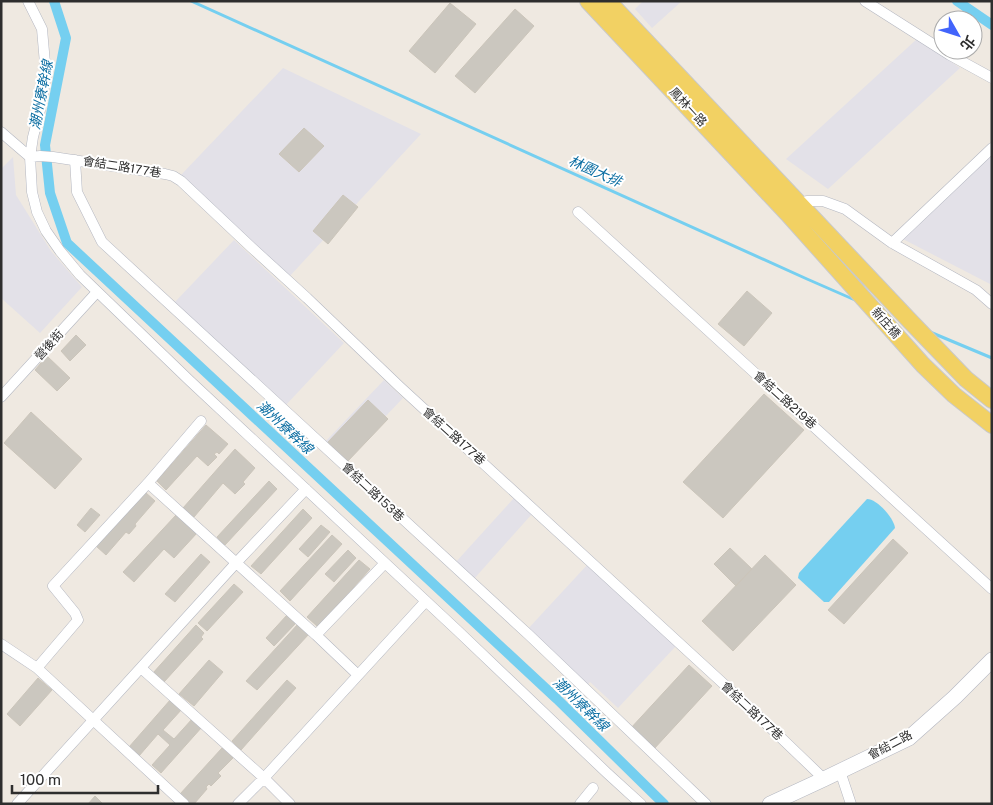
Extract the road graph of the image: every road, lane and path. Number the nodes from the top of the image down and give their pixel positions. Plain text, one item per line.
1 (28, 1) edge
2 (588, 1) edge
3 (608, 1) edge
4 (865, 1) edge
5 (992, 78) edge
6 (1, 132) edge
7 (992, 148) edge
8 (35, 156) junction
9 (75, 160) junction
10 (793, 209) junction
11 (578, 212) dead end
12 (892, 243) junction
13 (976, 290) junction
14 (98, 292) junction
15 (992, 297) edge
16 (992, 304) edge
17 (1, 398) edge
18 (992, 400) edge
19 (201, 421) dead end
20 (992, 425) edge
21 (148, 483) junction
22 (306, 489) junction
23 (236, 563) junction
24 (385, 563) junction
25 (992, 589) edge
26 (426, 602) junction
27 (316, 635) junction
28 (1, 644) edge
29 (992, 660) edge
30 (37, 668) junction
31 (140, 668) junction
32 (358, 675) junction
33 (93, 721) junction
34 (840, 771) junction
35 (264, 778) junction
36 (824, 779) junction
37 (593, 788) dead end
38 (778, 802) edge
39 (17, 804) edge
40 (184, 804) edge
41 (238, 804) edge
42 (290, 804) edge
43 (580, 804) edge
44 (641, 804) edge
45 (706, 804) edge
46 (851, 804) edge

1 - 8 street
2 - 10 main road, 鳳林一路
3 - 10 main road, 鳳林一路
4 - 5 street
6 - 8 street
7 - 12 street
8 - 9 street, 會結二路177巷
8 - 14 street
9 - 36 street, 會結二路177巷
9 - 45 street, 會結二路153巷
10 - 12 street
10 - 18 main road, 新庄橋
10 - 20 main road, 新庄橋
11 - 25 street, 會結二路219巷
12 - 13 street
13 - 15 street
13 - 16 street
14 - 17 street, 營後街
14 - 22 street
19 - 21 street
21 - 23 street
21 - 30 street
22 - 23 street
22 - 24 street
23 - 27 street
23 - 31 street
24 - 26 street
24 - 27 street
26 - 32 street
26 - 44 street
27 - 32 street
28 - 30 street
29 - 34 street, 會結二路
30 - 33 street
31 - 33 street
31 - 35 street
32 - 35 street
33 - 39 street
33 - 40 street
34 - 36 street, 會結二路
34 - 46 street
35 - 41 street
35 - 42 street
36 - 38 street, 會結二路
37 - 43 street

